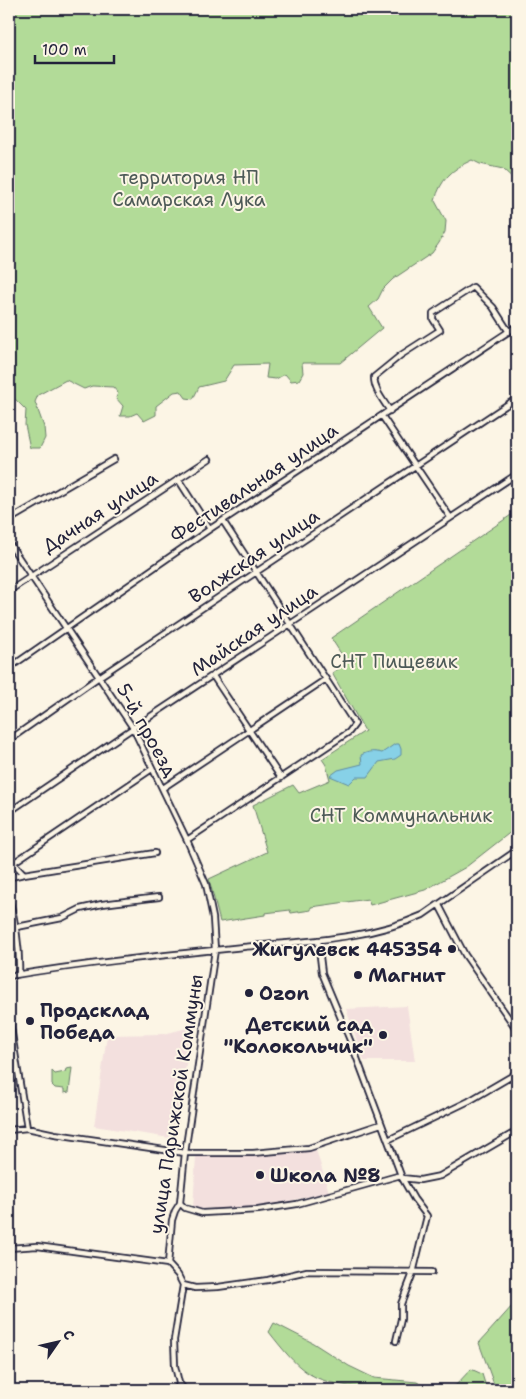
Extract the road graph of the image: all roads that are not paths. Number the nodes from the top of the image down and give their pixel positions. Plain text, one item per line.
1 (517, 326) edge
2 (509, 332) junction
3 (517, 398) edge
4 (390, 411) junction
5 (382, 416) junction
6 (114, 459) dead end
7 (209, 459) dead end
8 (416, 466) junction
9 (517, 474) edge
10 (178, 479) junction
11 (450, 517) junction
12 (9, 520) edge
13 (223, 521) junction
14 (210, 529) junction
15 (9, 543) edge
16 (256, 572) junction
17 (30, 576) junction
18 (9, 591) edge
19 (290, 624) junction
20 (67, 629) junction
21 (9, 668) edge
22 (100, 676) junction
23 (213, 676) junction
24 (326, 679) junction
25 (133, 728) junction
26 (249, 730) junction
27 (9, 740) edge
28 (152, 770) junction
29 (281, 778) junction
30 (163, 788) junction
31 (9, 812) edge
32 (187, 840) junction
33 (517, 850) edge
34 (155, 854) dead end
35 (9, 858) edge
36 (13, 863) junction
37 (24, 874) junction
38 (9, 881) edge
39 (158, 897) dead end
40 (9, 898) edge
41 (439, 905) junction
42 (16, 928) junction
43 (318, 940) junction
44 (215, 950) junction
45 (19, 974) junction
46 (9, 976) edge
47 (9, 1014) edge
48 (517, 1030) edge
49 (517, 1073) edge
50 (381, 1124) junction
51 (27, 1128) junction
52 (9, 1130) edge
53 (517, 1131) edge
54 (388, 1140) junction
55 (185, 1153) junction
56 (401, 1176) junction
57 (180, 1203) junction
58 (9, 1248) edge
59 (168, 1264) junction
60 (432, 1272) dead end
61 (413, 1273) junction
62 (183, 1285) junction
63 (396, 1341) dead end
64 (179, 1382) junction
65 (177, 1390) edge
66 (185, 1390) edge

1 - 2 street, Фестивальная улица
2 - 4 street, Фестивальная улица
2 - 4 street
3 - 8 street, Волжская улица
4 - 5 street, Фестивальная улица
5 - 8 street
5 - 13 street, Фестивальная улица
6 - 12 street
7 - 10 street, Дачная улица
8 - 11 street
8 - 16 street, Волжская улица
9 - 11 street, Майская улица
10 - 14 street
10 - 17 street, Дачная улица
11 - 19 street, Майская улица
13 - 14 street, Фестивальная улица
13 - 16 street
14 - 20 street, Фестивальная улица
15 - 17 street, 5-й проезд
16 - 19 street
16 - 22 street, Волжская улица
17 - 18 street, Дачная улица
17 - 20 street, 5-й проезд
19 - 23 street, Майская улица
19 - 24 street
20 - 21 street, Фестивальная улица
20 - 22 street, 5-й проезд
22 - 25 street, 5-й проезд
22 - 27 street, Волжская улица
23 - 25 street, Майская улица
23 - 26 street
24 - 26 street
24 - 29 street
25 - 28 street, 5-й проезд
25 - 31 street, Майская улица
26 - 29 street
26 - 30 street
28 - 30 street, 5-й проезд
28 - 36 street
29 - 32 street
30 - 32 street, 5-й проезд
32 - 44 street, 5-й проезд
33 - 41 street
34 - 37 street
35 - 36 street
36 - 37 street
37 - 38 street
39 - 42 street
40 - 42 street
41 - 43 street
41 - 48 street
42 - 45 street
43 - 44 street
43 - 50 street
44 - 45 street
44 - 55 street, улица Парижской Коммуны
45 - 46 street
47 - 51 street
49 - 54 street
50 - 54 street
50 - 55 street
51 - 52 street
51 - 55 street
53 - 56 street
54 - 56 street
55 - 57 street, улица Парижской Коммуны
56 - 57 street
56 - 61 street
57 - 59 street, улица Парижской Коммуны
58 - 59 street
59 - 62 street
60 - 61 street
61 - 62 street
61 - 63 street
62 - 64 street
64 - 65 street
64 - 66 street

